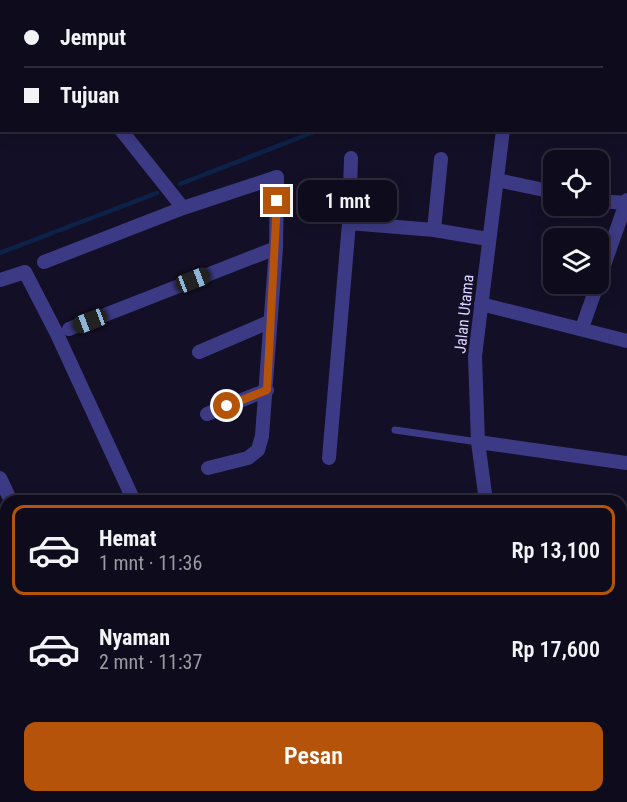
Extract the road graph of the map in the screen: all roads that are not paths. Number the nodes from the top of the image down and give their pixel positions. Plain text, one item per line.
1 (123, 132) edge
2 (503, 132) edge
3 (351, 158) dead end
4 (441, 159) dead end
5 (497, 180) junction
6 (543, 190) edge
7 (609, 201) edge
8 (627, 202) edge
9 (183, 208) junction
10 (350, 223) junction
11 (434, 230) junction
12 (488, 239) junction
13 (276, 248) junction
14 (44, 262) dead end
15 (0, 280) edge
16 (481, 304) junction
17 (269, 322) junction
18 (582, 328) junction
19 (69, 329) dead end
20 (627, 341) edge
21 (199, 352) dead end
22 (267, 390) junction
23 (207, 414) dead end
24 (395, 430) dead end
25 (478, 442) junction
26 (329, 458) dead end
27 (627, 463) edge
28 (208, 468) dead end
29 (0, 478) edge
30 (8, 495) edge
31 (131, 495) edge
32 (485, 495) edge

1 - 9 street
2 - 5 street, Jalan Utama
3 - 10 street
4 - 11 street
5 - 6 street
5 - 12 street, Jalan Utama
7 - 8 street
8 - 18 street
9 - 13 street
9 - 14 street
10 - 11 street
10 - 26 street
11 - 12 street
12 - 16 street, Jalan Utama
13 - 17 street
13 - 19 street
15 - 31 street
16 - 18 street
16 - 25 street, Jalan Utama
17 - 21 street
17 - 22 street
18 - 20 street
22 - 23 street
22 - 28 street
24 - 25 lane
25 - 27 street
25 - 32 street, Jalan Utama
29 - 30 street

